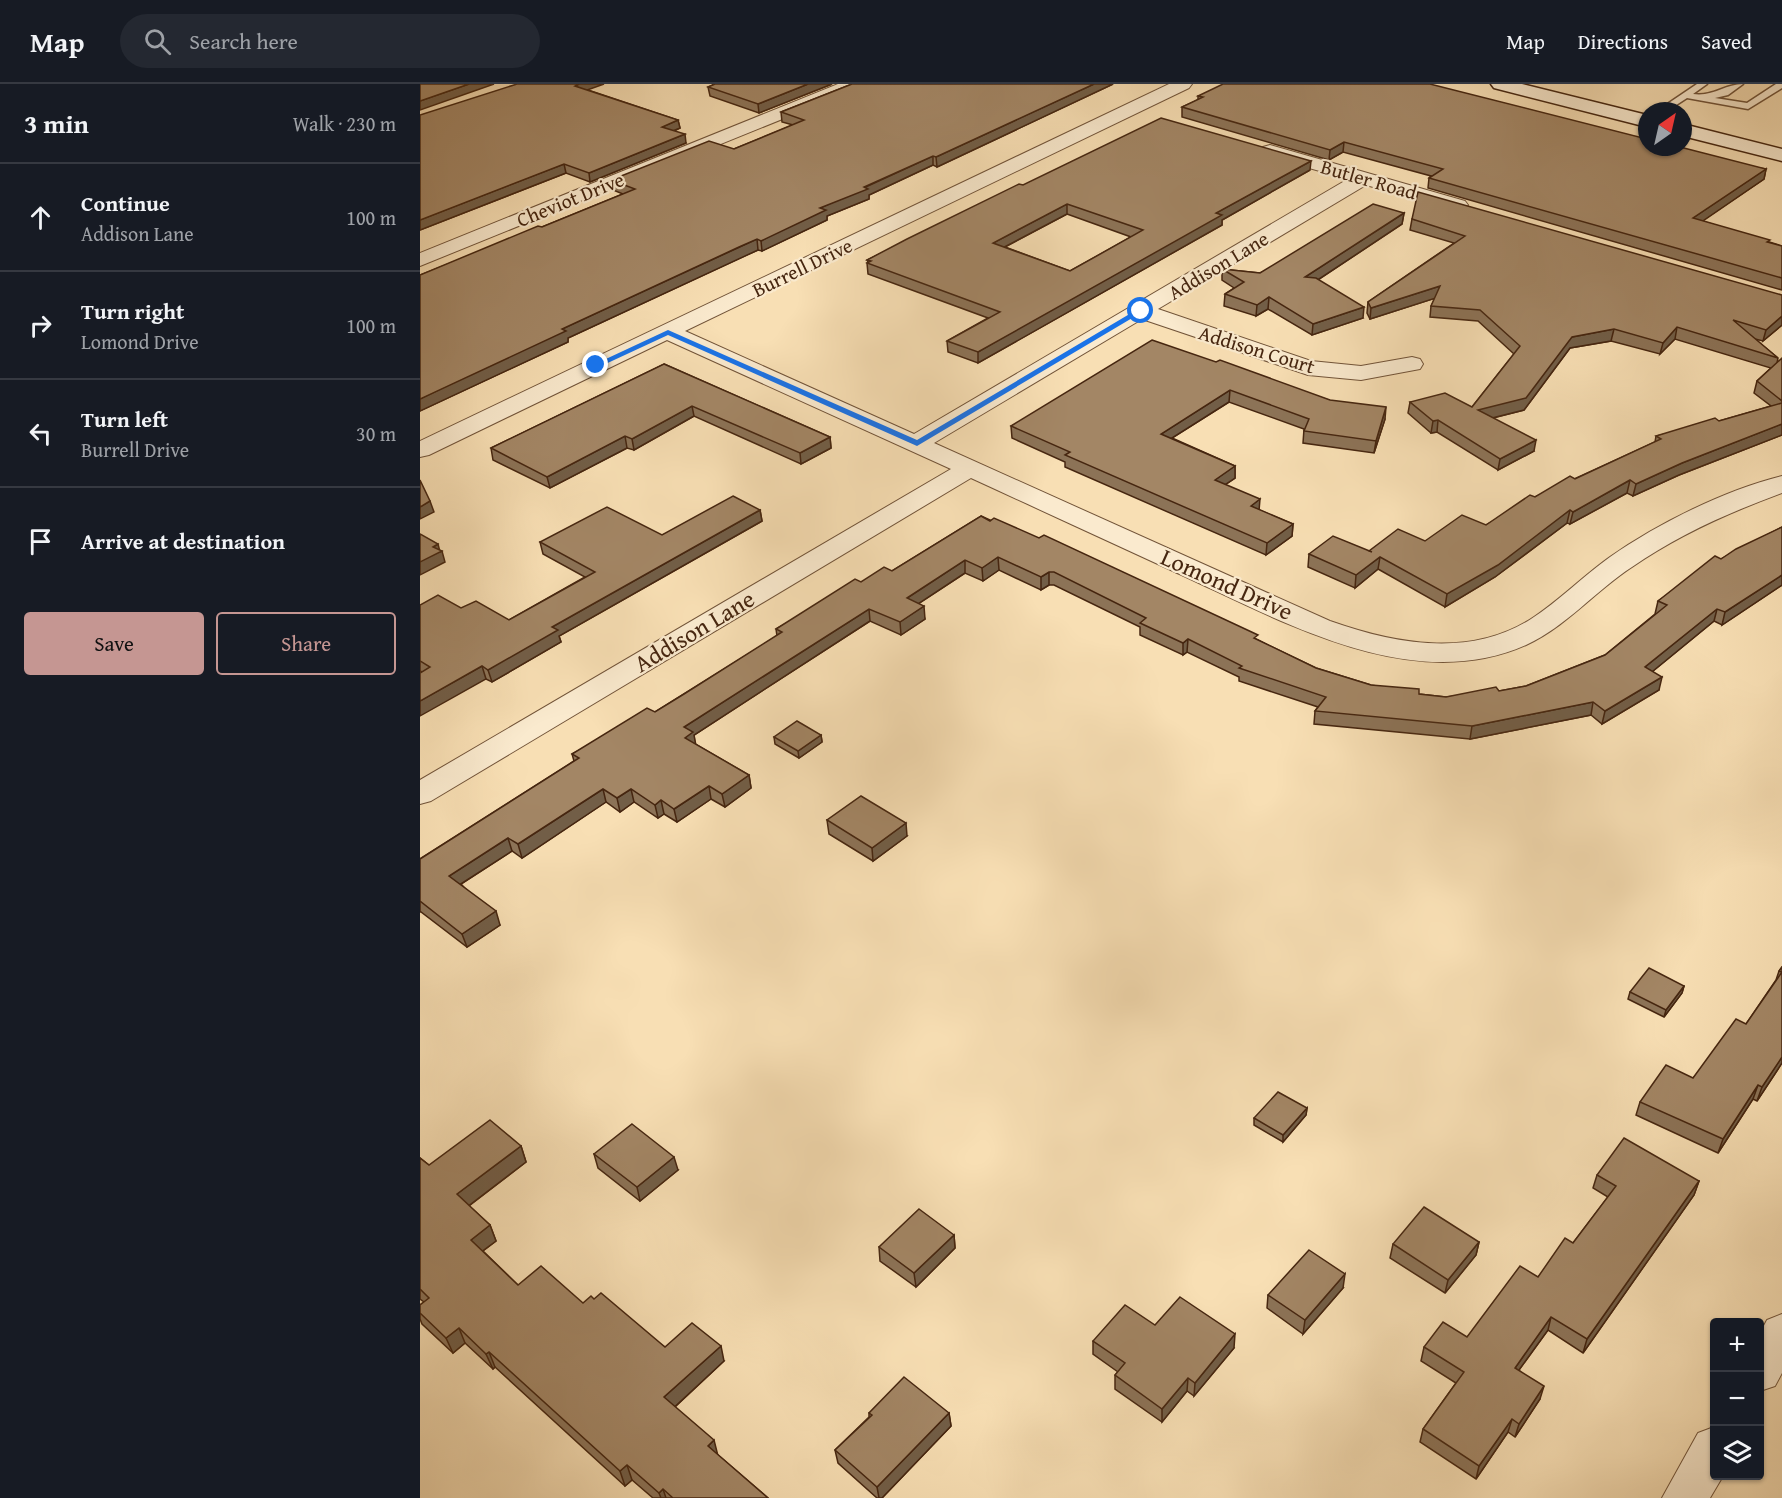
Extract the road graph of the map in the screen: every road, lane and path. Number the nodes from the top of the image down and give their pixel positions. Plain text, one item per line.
1 (853, 84) edge
2 (1183, 84) edge
3 (1500, 84) edge
4 (1702, 84) edge
5 (1739, 84) edge
6 (1782, 84) edge
7 (1686, 95) junction
8 (1701, 98) junction
9 (1675, 102) edge
10 (1129, 110) junction
11 (1152, 116) dead end
12 (1638, 119) edge
13 (1692, 132) edge
14 (1252, 146) edge
15 (1780, 152) edge
16 (1364, 178) junction
17 (1477, 210) edge
18 (420, 260) edge
19 (1141, 311) junction
20 (668, 332) junction
21 (1412, 364) dead end
22 (917, 443) junction
23 (420, 450) edge
24 (969, 469) junction
25 (1782, 484) edge
26 (420, 794) edge
27 (1782, 1333) edge
28 (1764, 1365) edge
29 (1710, 1455) edge
30 (1685, 1498) edge

1 - 18 street, Cheviot Drive
2 - 10 street, Burrell Drive
3 - 12 main road
4 - 7 lane
5 - 8 lane
6 - 8 lane
7 - 8 lane
7 - 9 lane
10 - 11 street
10 - 20 street, Burrell Drive
13 - 15 main road
14 - 16 street, Butler Road
16 - 17 street, Butler Road
16 - 19 street, Addison Lane
19 - 21 street, Addison Court
19 - 22 street, Addison Lane
20 - 22 street, Lomond Drive
20 - 23 street, Burrell Drive
22 - 24 street, Lomond Drive
24 - 25 street, Lomond Drive
24 - 26 street, Addison Lane
27 - 28 street
29 - 30 street

